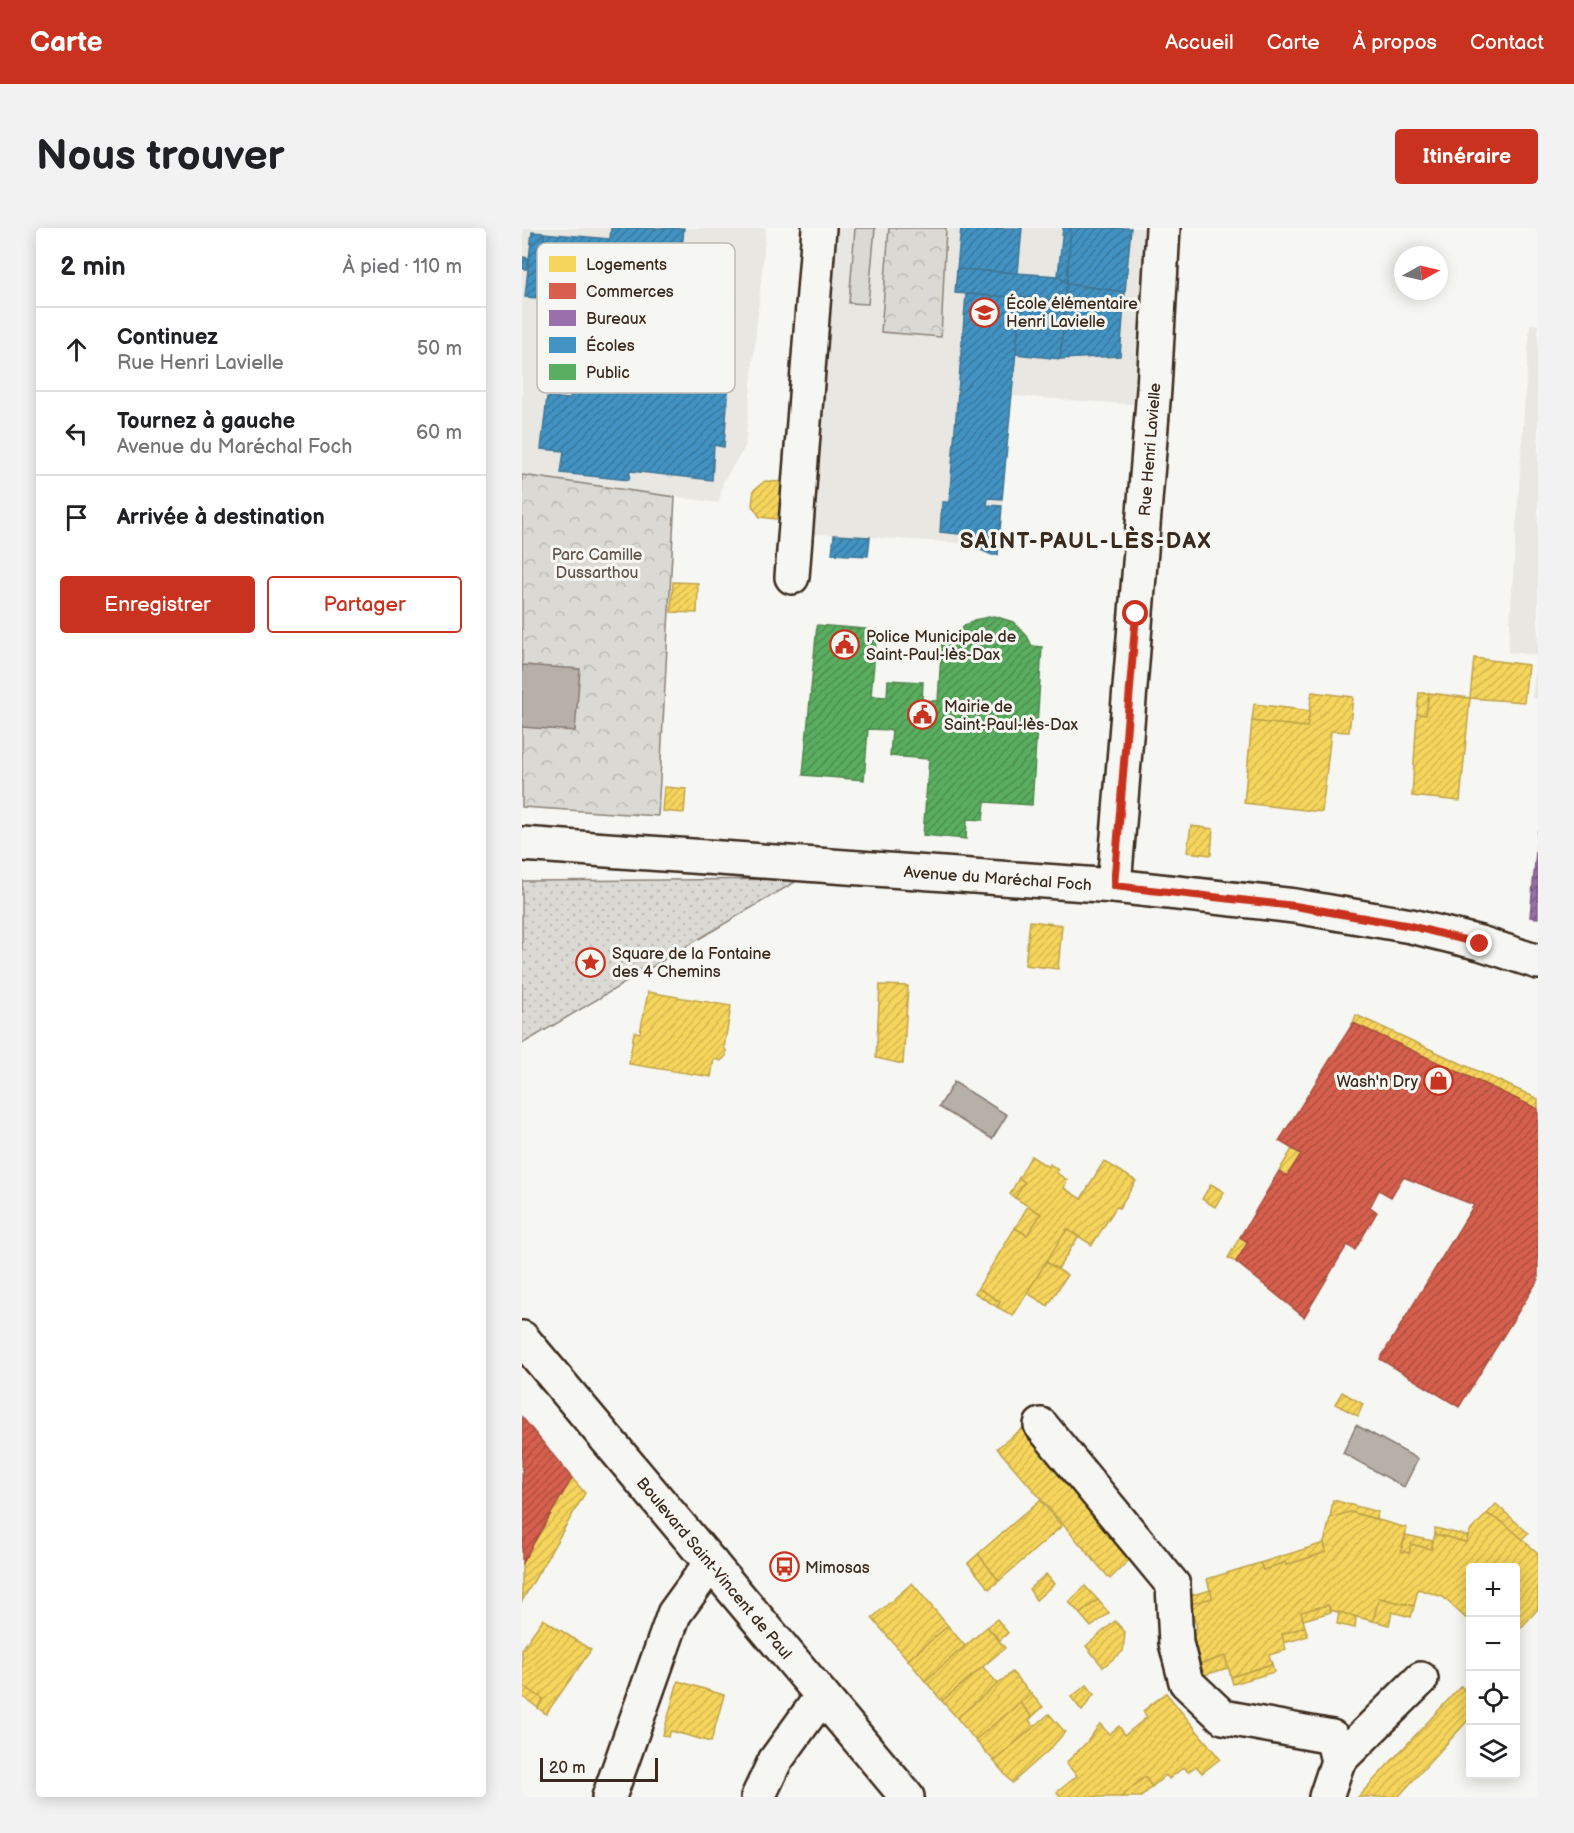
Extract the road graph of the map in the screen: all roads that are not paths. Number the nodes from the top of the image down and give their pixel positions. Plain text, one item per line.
1 (819, 228) edge
2 (1163, 228) edge
3 (792, 577) dead end
4 (522, 843) edge
5 (1114, 886) junction
6 (1538, 962) edge
7 (522, 1338) edge
8 (1041, 1425) dead end
9 (711, 1563) junction
10 (1420, 1678) dead end
11 (822, 1696) junction
12 (1338, 1761) junction
13 (609, 1797) edge
14 (758, 1797) edge
15 (906, 1797) edge
16 (1326, 1797) edge

1 - 3 main road
2 - 5 main road, Rue Henri Lavielle
4 - 5 main road, Avenue du Maréchal Foch
5 - 6 main road, Avenue du Maréchal Foch
7 - 9 main road, Boulevard Saint-Vincent de Paul
8 - 12 main road
9 - 11 main road, Boulevard Saint-Vincent de Paul
9 - 13 main road
10 - 12 main road
11 - 14 main road
11 - 15 main road, Boulevard Saint-Vincent de Paul
12 - 16 main road

